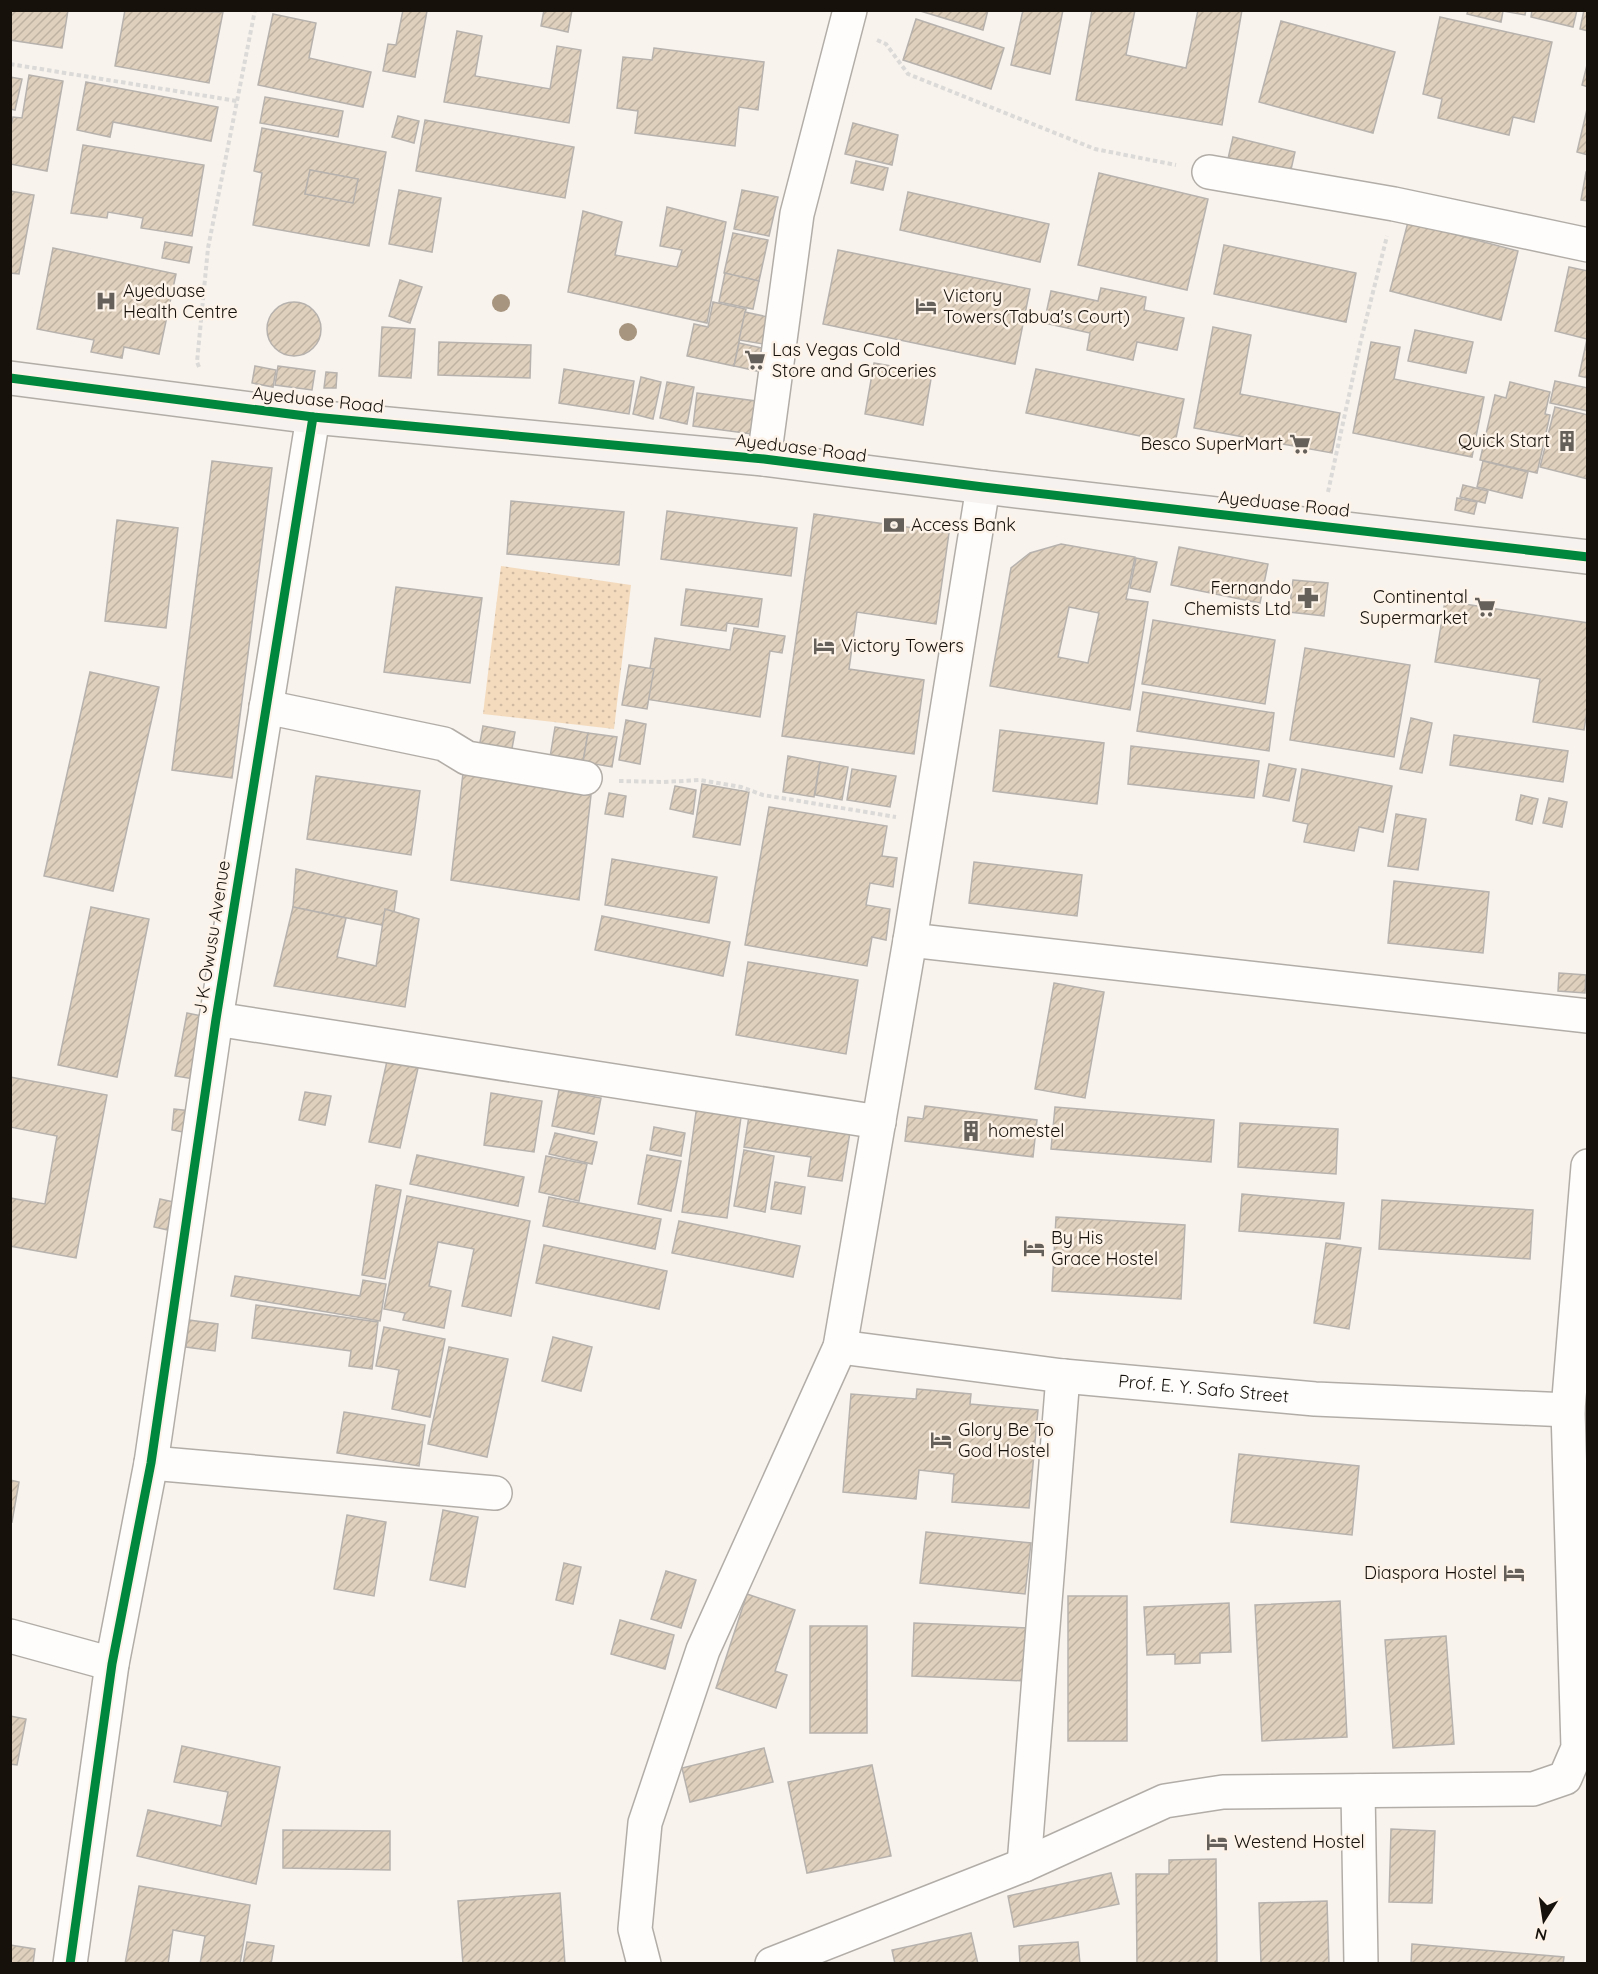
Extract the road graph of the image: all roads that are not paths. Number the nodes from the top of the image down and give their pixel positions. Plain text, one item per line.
1 (848, 19) edge
2 (1209, 172) road end
3 (1587, 245) edge
4 (10, 378) edge
5 (313, 417) junction
6 (764, 459) junction
7 (983, 487) junction
8 (1587, 557) edge
9 (266, 707) junction
10 (585, 778) road end
11 (910, 940) junction
12 (1587, 1016) edge
13 (216, 1019) junction
14 (879, 1122) junction
15 (1587, 1166) edge
16 (840, 1347) junction
17 (1063, 1376) junction
18 (1568, 1410) junction
19 (151, 1463) junction
20 (495, 1493) dead end
21 (10, 1635) edge
22 (112, 1664) junction
23 (1358, 1791) junction
24 (1024, 1865) junction
25 (70, 1964) edge
26 (644, 1964) edge
27 (772, 1964) edge
28 (1360, 1964) edge

1 - 6 street
2 - 3 street
4 - 5 street, Ayeduase Road
5 - 6 street, Ayeduase Road
5 - 9 street, J K Owusu Avenue
6 - 7 street, Ayeduase Road
7 - 8 street, Ayeduase Road
7 - 11 street
9 - 10 street
9 - 13 street, J K Owusu Avenue
11 - 12 street
11 - 14 street
13 - 14 street
13 - 19 street, J K Owusu Avenue
14 - 16 street
15 - 18 street
16 - 17 street, Prof. E. Y. Safo Street
16 - 26 street
17 - 18 street, Prof. E. Y. Safo Street
17 - 24 street
18 - 23 street
19 - 20 street
19 - 22 street, J K Owusu Avenue
21 - 22 street
22 - 25 street, J K Owusu Avenue
23 - 24 street
23 - 28 street
24 - 27 street

